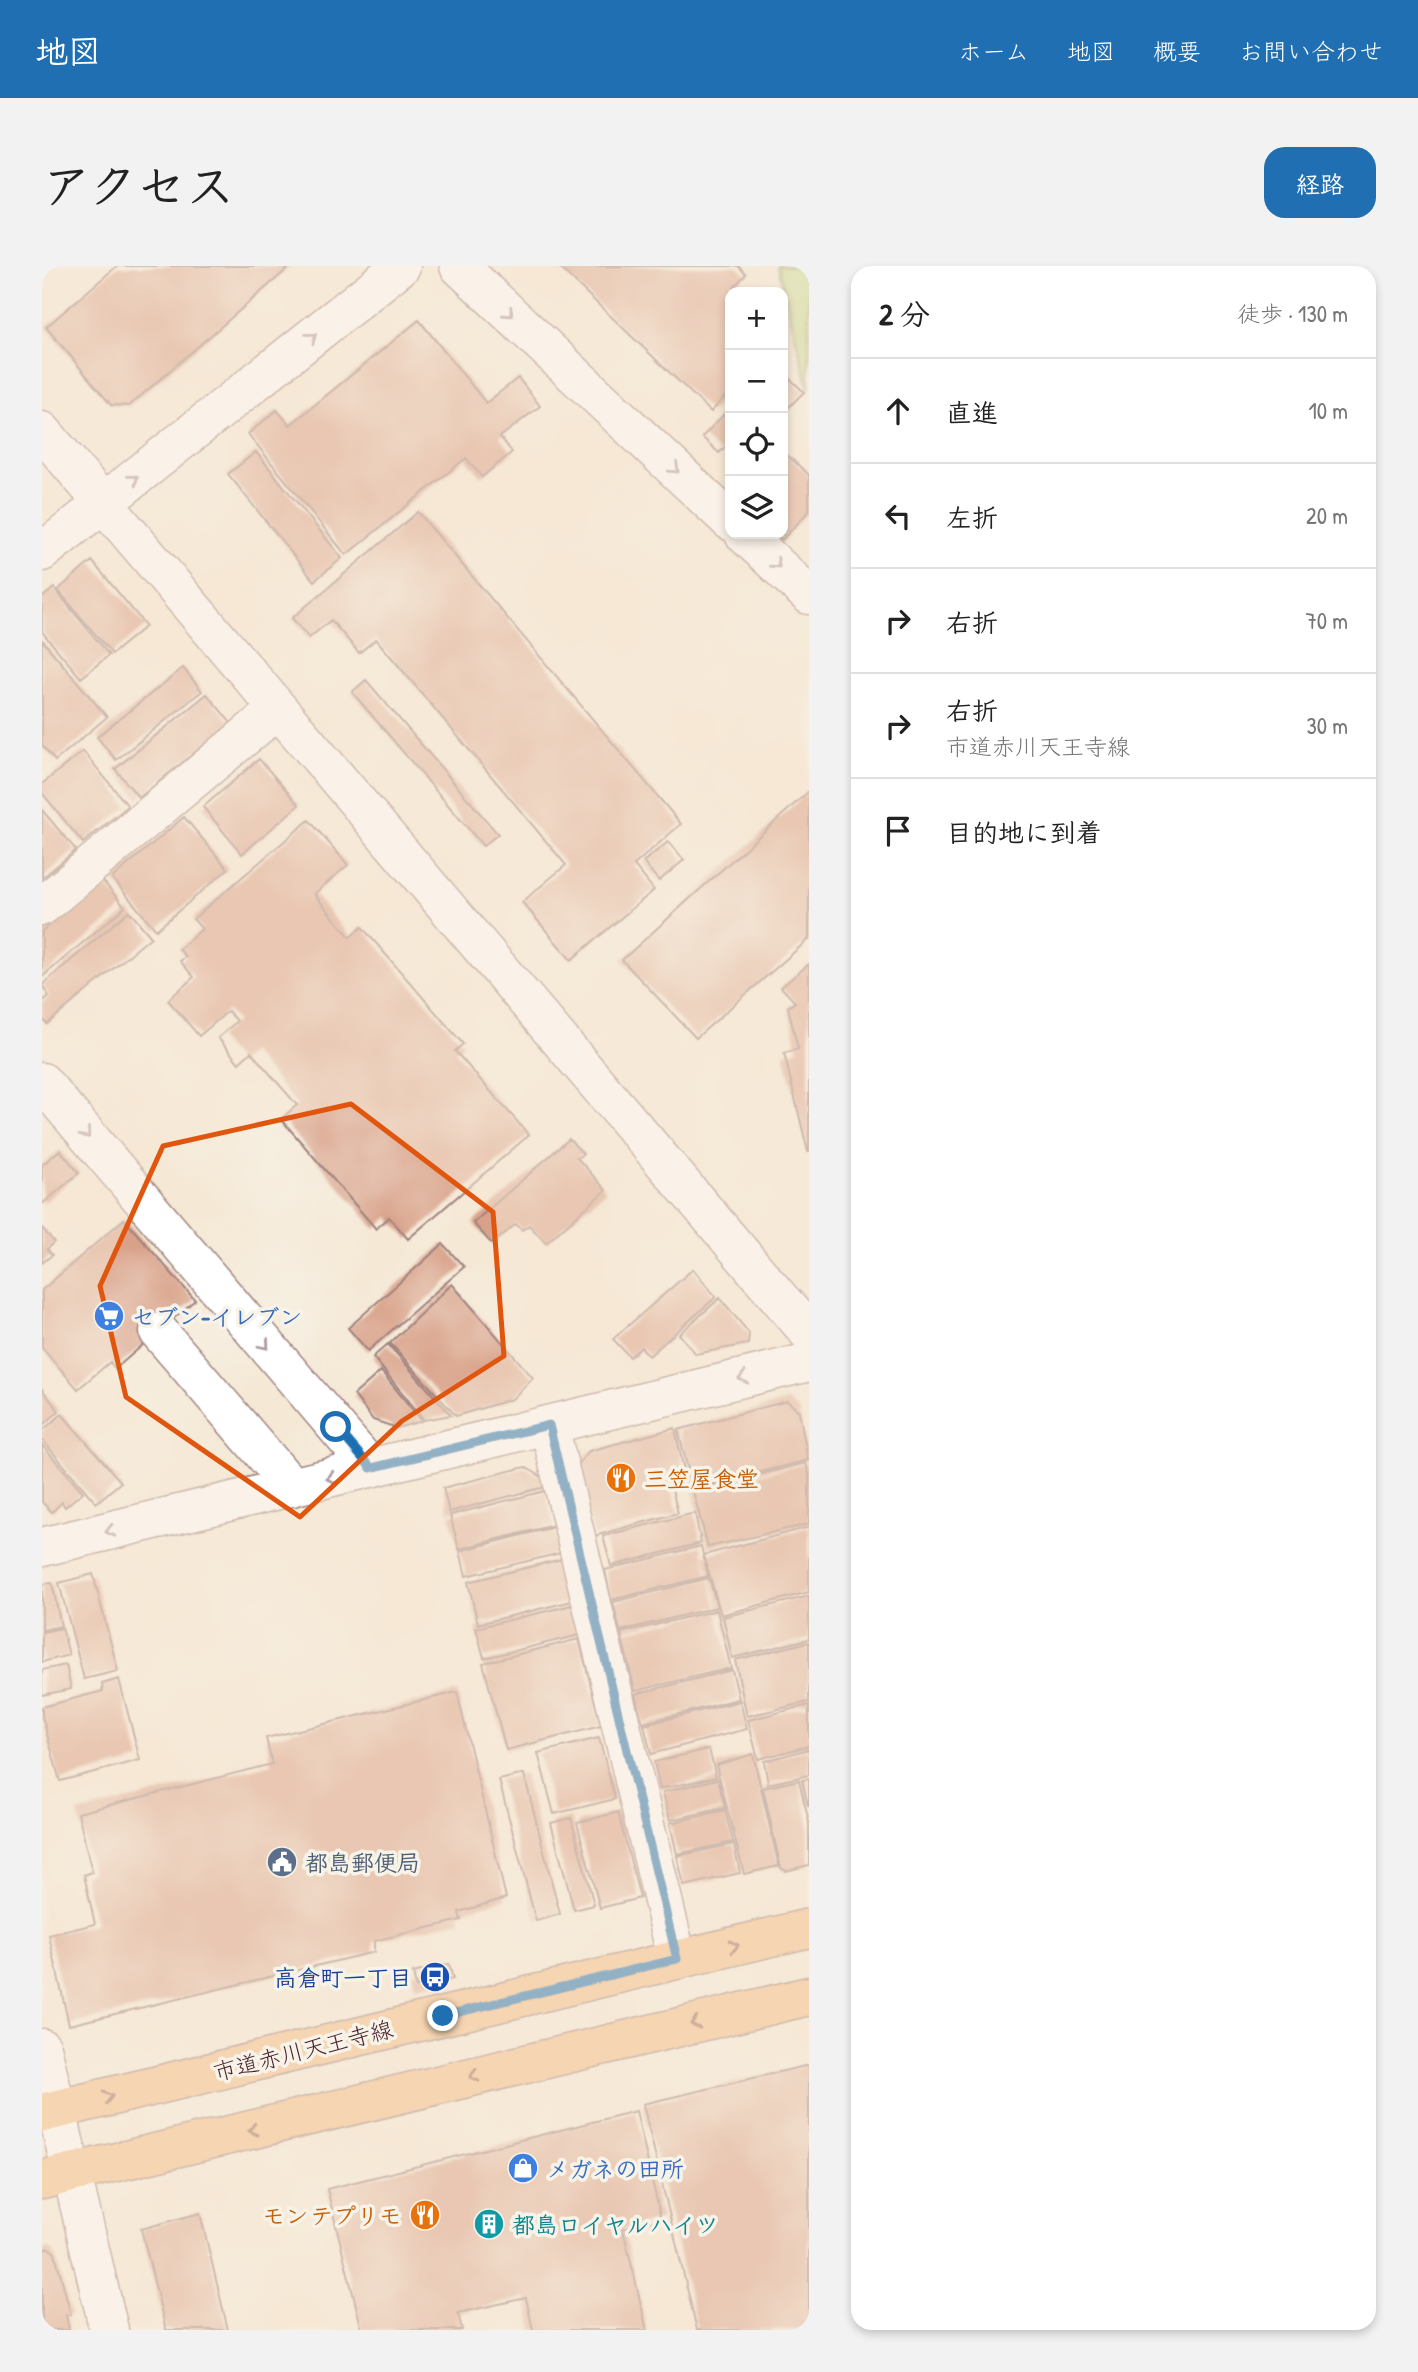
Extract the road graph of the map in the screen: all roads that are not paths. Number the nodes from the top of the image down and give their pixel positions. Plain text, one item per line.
1 (401, 266) edge
2 (460, 266) edge
3 (42, 431) edge
4 (104, 503) junction
5 (725, 516) edge
6 (749, 539) edge
7 (42, 552) edge
8 (809, 595) edge
9 (278, 709) junction
10 (42, 906) edge
11 (42, 1082) edge
12 (159, 1332) dead end
13 (809, 1333) edge
14 (809, 1362) edge
15 (549, 1425) junction
16 (371, 1468) junction
17 (292, 1487) junction
18 (42, 1548) edge
19 (809, 1928) edge
20 (677, 1959) junction
21 (809, 1996) edge
22 (42, 2048) edge
23 (50, 2111) edge
24 (57, 2176) edge
25 (109, 2330) edge

4 -> 1 street
2 -> 5 street
3 - 4 street
4 - 7 street
4 - 9 street
6 -> 8 street
9 - 10 street
9 - 13 street
11 -> 16 street
12 - 17 street
14 -> 15 street
15 - 16 street
15 - 20 street
16 -> 17 street
17 -> 18 street
20 -> 19 main road, 市道赤川天王寺線
23 -> 20 main road, 市道赤川天王寺線
21 -> 24 main road
22 - 23 street
23 - 24 street
24 - 25 street

